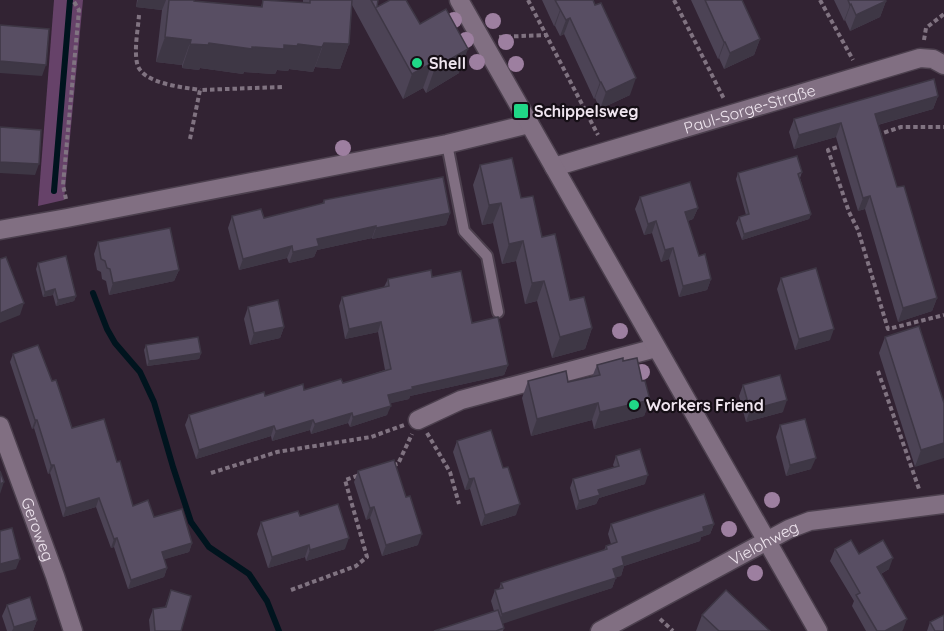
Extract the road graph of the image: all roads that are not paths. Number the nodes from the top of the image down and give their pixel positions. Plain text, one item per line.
1 (459, 0) edge
2 (944, 65) edge
3 (529, 124) junction
4 (447, 144) junction
5 (554, 167) junction
6 (0, 230) edge
7 (498, 312) dead end
8 (657, 348) junction
9 (418, 420) road end
10 (0, 426) edge
11 (935, 505) edge
12 (766, 541) junction
13 (73, 631) edge
14 (600, 631) edge
15 (818, 631) edge

1 - 3 street
2 - 5 street, Paul-Sorge-Straße
3 - 4 street
3 - 5 street
4 - 6 street
4 - 7 lane
5 - 8 street
8 - 9 street
8 - 12 street
10 - 13 street, Geroweg
11 - 12 street, Vielohweg
12 - 14 street, Vielohweg
12 - 15 street

